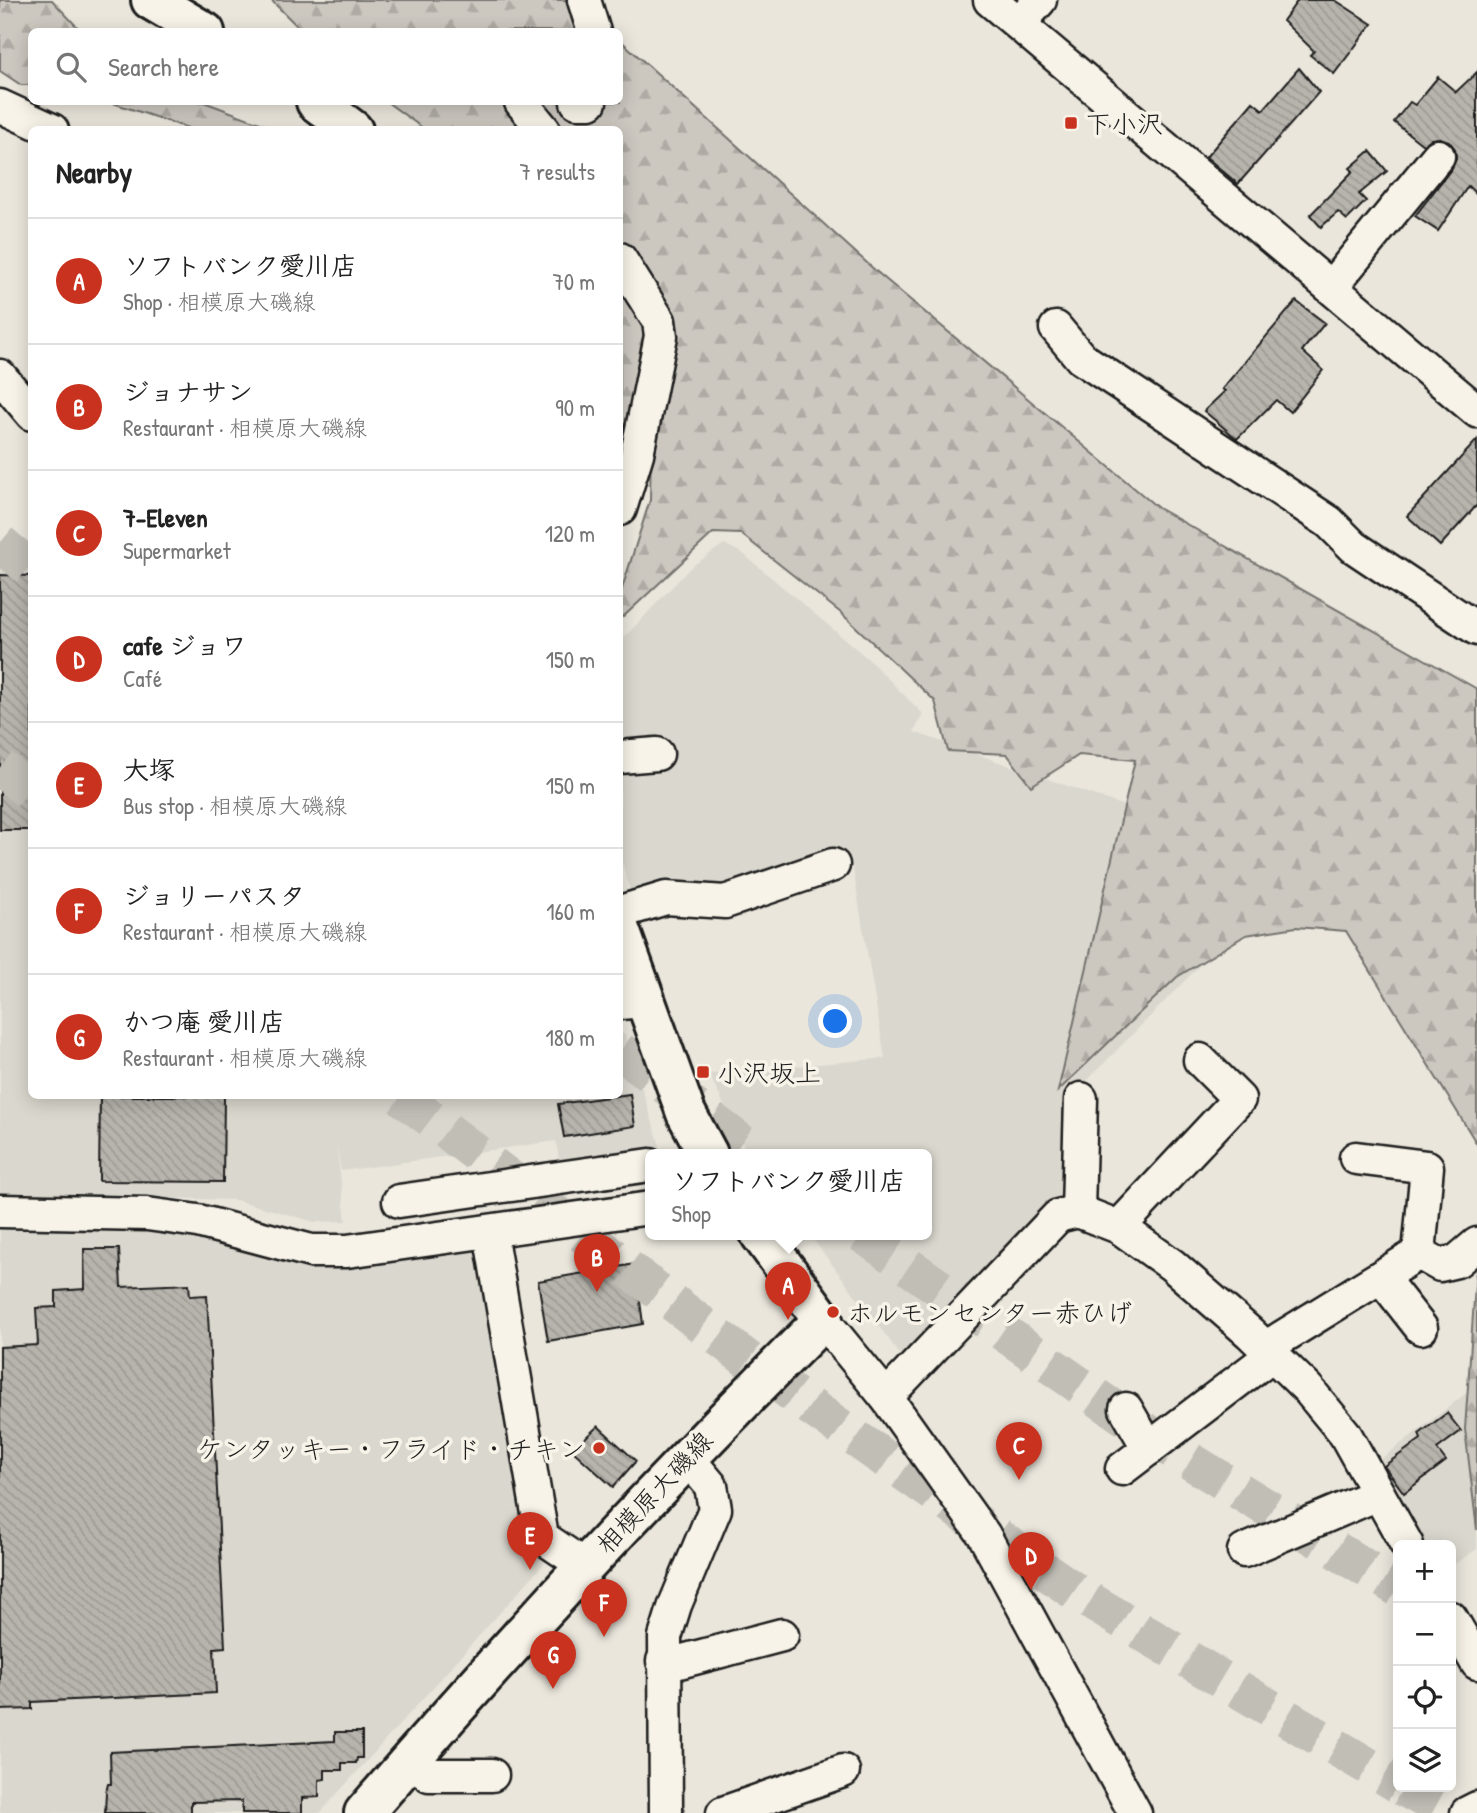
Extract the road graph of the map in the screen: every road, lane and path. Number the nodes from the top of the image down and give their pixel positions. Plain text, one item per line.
1 (151, 0) edge
2 (584, 0) edge
3 (990, 0) edge
4 (1040, 0) edge
5 (1019, 24) junction
6 (198, 28) edge
7 (593, 28) edge
8 (320, 105) edge
9 (524, 105) edge
10 (0, 106) edge
11 (43, 126) edge
12 (348, 126) edge
13 (541, 126) edge
14 (1422, 164) dead end
15 (623, 264) edge
16 (1331, 287) junction
17 (1056, 328) dead end
18 (0, 376) edge
19 (28, 409) edge
20 (1477, 411) edge
21 (623, 499) edge
22 (1477, 629) edge
23 (657, 754) dead end
24 (623, 757) edge
25 (833, 865) dead end
26 (623, 911) edge
27 (623, 948) edge
28 (632, 1002) edge
29 (1200, 1060) dead end
30 (1081, 1099) dead end
31 (705, 1149) edge
32 (1356, 1158) dead end
33 (645, 1166) edge
34 (399, 1201) dead end
35 (645, 1209) edge
36 (0, 1210) edge
37 (1078, 1211) junction
38 (1119, 1227) junction
39 (490, 1232) junction
40 (764, 1240) edge
41 (1477, 1244) edge
42 (1419, 1253) junction
43 (1381, 1277) junction
44 (823, 1320) junction
45 (1421, 1328) dead end
46 (1268, 1351) junction
47 (886, 1397) junction
48 (1126, 1409) dead end
49 (1149, 1449) junction
50 (686, 1456) junction
51 (1122, 1469) dead end
52 (1378, 1494) junction
53 (1404, 1540) edge
54 (1244, 1551) dead end
55 (585, 1566) junction
56 (1456, 1627) edge
57 (782, 1635) dead end
58 (663, 1661) junction
59 (1477, 1663) edge
60 (411, 1759) junction
61 (843, 1771) dead end
62 (492, 1775) dead end
63 (1477, 1808) edge
64 (364, 1813) edge
65 (666, 1813) edge
66 (723, 1813) edge
67 (1135, 1813) edge
68 (1467, 1813) edge

1 - 6 main road
2 - 7 street
3 - 5 street
4 - 5 street
5 - 16 street
8 - 12 main road
9 - 13 street
10 - 11 street
14 - 16 street
15 - 21 street
16 - 20 street
17 - 22 street
18 - 19 street
23 - 24 street
25 - 26 street
27 - 28 main road
28 - 31 main road
29 - 38 street
30 - 37 street
32 - 42 street
33 - 34 street
35 - 39 street
36 - 39 street
37 - 38 street
37 - 47 street
38 - 46 street
39 - 55 street
40 - 44 main road
41 - 42 street
42 - 43 street
43 - 45 street
43 - 46 street
44 - 47 street
44 - 50 main road, 相模原大磯線
46 - 49 street
46 - 52 street
47 - 67 street
48 - 49 street
49 - 51 street
50 - 55 main road, 相模原大磯線
50 - 58 street
52 - 53 street
52 - 54 street
55 - 60 main road, 相模原大磯線
56 - 59 street
57 - 58 street
58 - 65 street
60 - 62 street
60 - 64 main road, 相模原大磯線
61 - 66 street
63 - 68 street

